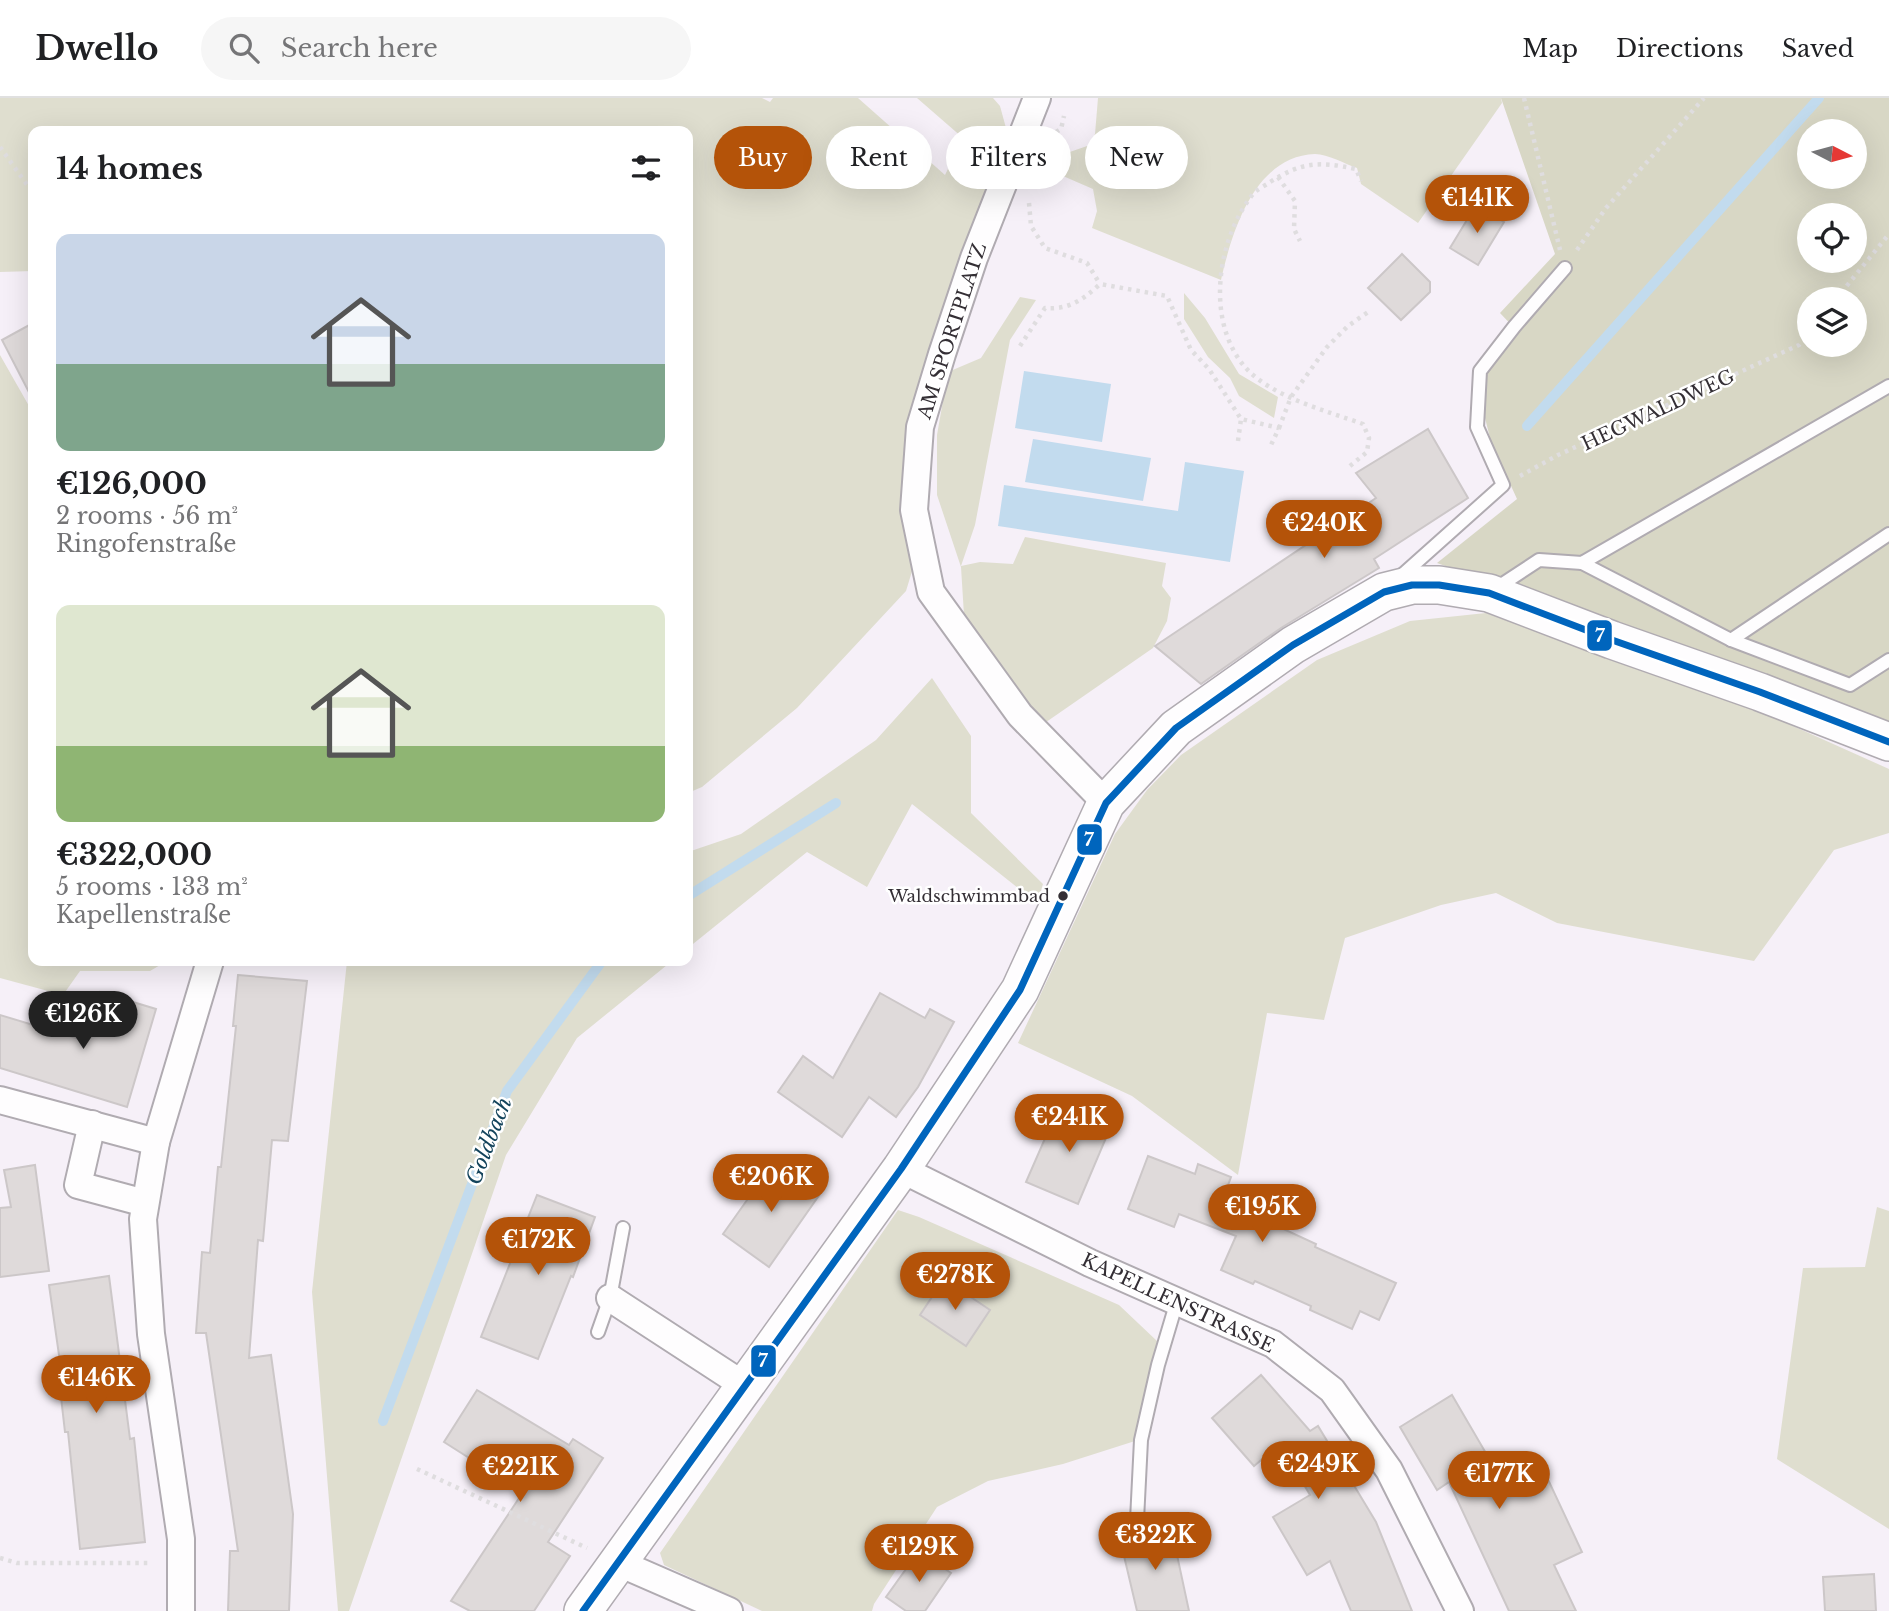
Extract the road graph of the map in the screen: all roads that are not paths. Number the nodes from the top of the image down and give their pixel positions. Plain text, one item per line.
1 (1037, 98) edge
2 (1565, 268) road end
3 (1889, 386) edge
4 (1889, 534) edge
5 (1582, 563) junction
6 (1384, 592) junction
7 (1489, 593) junction
8 (1731, 640) junction
9 (1889, 660) edge
10 (1889, 742) edge
11 (1106, 803) junction
12 (209, 966) edge
13 (0, 1100) edge
14 (92, 1124) junction
15 (156, 1142) junction
16 (901, 1168) junction
17 (145, 1203) junction
18 (623, 1228) dead end
19 (610, 1297) junction
20 (1177, 1301) junction
21 (598, 1332) dead end
22 (745, 1386) junction
23 (1137, 1520) dead end
24 (619, 1563) junction
25 (181, 1611) edge
26 (583, 1611) edge
27 (729, 1611) edge
28 (1460, 1611) edge

1 - 11 street, AM SPORTPLATZ
2 - 6 lane
3 - 5 lane
4 - 8 lane
5 - 7 lane
5 - 8 lane
6 - 7 street
6 - 11 street
7 - 10 street
8 - 9 lane
11 - 16 street
12 - 15 street
13 - 14 street
14 - 15 street
14 - 17 street
15 - 17 street
16 - 20 street, KAPELLENSTRASSE
16 - 22 street
17 - 25 street
18 - 19 lane
19 - 21 lane
19 - 22 street
20 - 23 lane
20 - 28 street, KAPELLENSTRASSE
22 - 24 street
24 - 26 street
24 - 27 street

